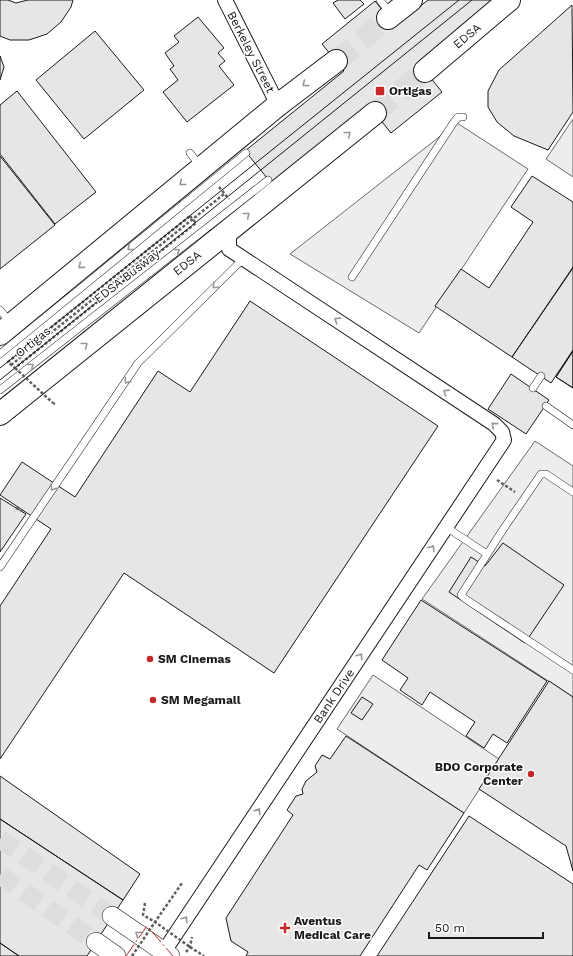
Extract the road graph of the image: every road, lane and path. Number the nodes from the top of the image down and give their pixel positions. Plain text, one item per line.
1 (225, 0) edge
2 (412, 0) edge
3 (509, 0) edge
4 (387, 11) tunnel mouth
5 (336, 61) tunnel mouth
6 (425, 71) tunnel mouth
7 (278, 105) junction
8 (375, 113) tunnel mouth
9 (463, 117) dead end
10 (246, 153) dead end
11 (202, 168) junction
12 (268, 180) dead end
13 (224, 194) junction
14 (232, 204) dead end
15 (193, 219) junction
16 (229, 229) junction
17 (243, 258) junction
18 (352, 277) dead end
19 (4, 323) edge
20 (0, 354) edge
21 (14, 368) junction
22 (21, 374) junction
23 (541, 376) dead end
24 (533, 388) dead end
25 (0, 390) edge
26 (54, 404) dead end
27 (546, 406) dead end
28 (0, 414) edge
29 (573, 425) edge
30 (497, 480) dead end
31 (573, 492) edge
32 (524, 498) junction
33 (446, 527) junction
34 (487, 554) junction
35 (0, 567) edge
36 (573, 670) edge
37 (182, 883) dead end
38 (145, 903) dead end
39 (143, 915) dead end
40 (112, 916) tunnel mouth
41 (150, 920) dead end
42 (154, 922) junction
43 (96, 942) tunnel mouth
44 (191, 942) dead end
45 (190, 947) junction
46 (165, 954) edge
47 (116, 956) edge
48 (132, 956) edge
49 (204, 956) edge

1 - 7 street, Berkeley Street
2 - 4 highway
3 - 6 highway, EDSA
5 -> 7 highway
7 - 11 highway
16 -> 8 highway, EDSA
9 - 18 lane
10 -> 20 lane, EDSA Busway
11 - 13 path
11 -> 19 highway
22 -> 12 lane, EDSA Busway
13 - 14 path
13 - 15 path
15 - 21 path, Ortigas
15 - 21 path, Ortigas
16 - 17 street
28 -> 16 highway, EDSA
33 -> 17 street, Bank Drive
17 -> 35 lane
21 - 22 path, bridge
22 - 25 lane, EDSA Busway
22 - 26 path, bridge
23 - 24 lane
27 - 29 lane
30 - 32 path
31 - 32 lane
32 - 34 lane
33 - 34 lane
46 -> 33 street, Bank Drive
34 - 36 lane
37 - 42 path
38 - 39 path
46 -> 40 main road
41 - 42 path
42 - 45 path, bridge
42 - 48 path, bridge
43 - 47 main road
44 - 45 path, bridge
45 - 49 path

